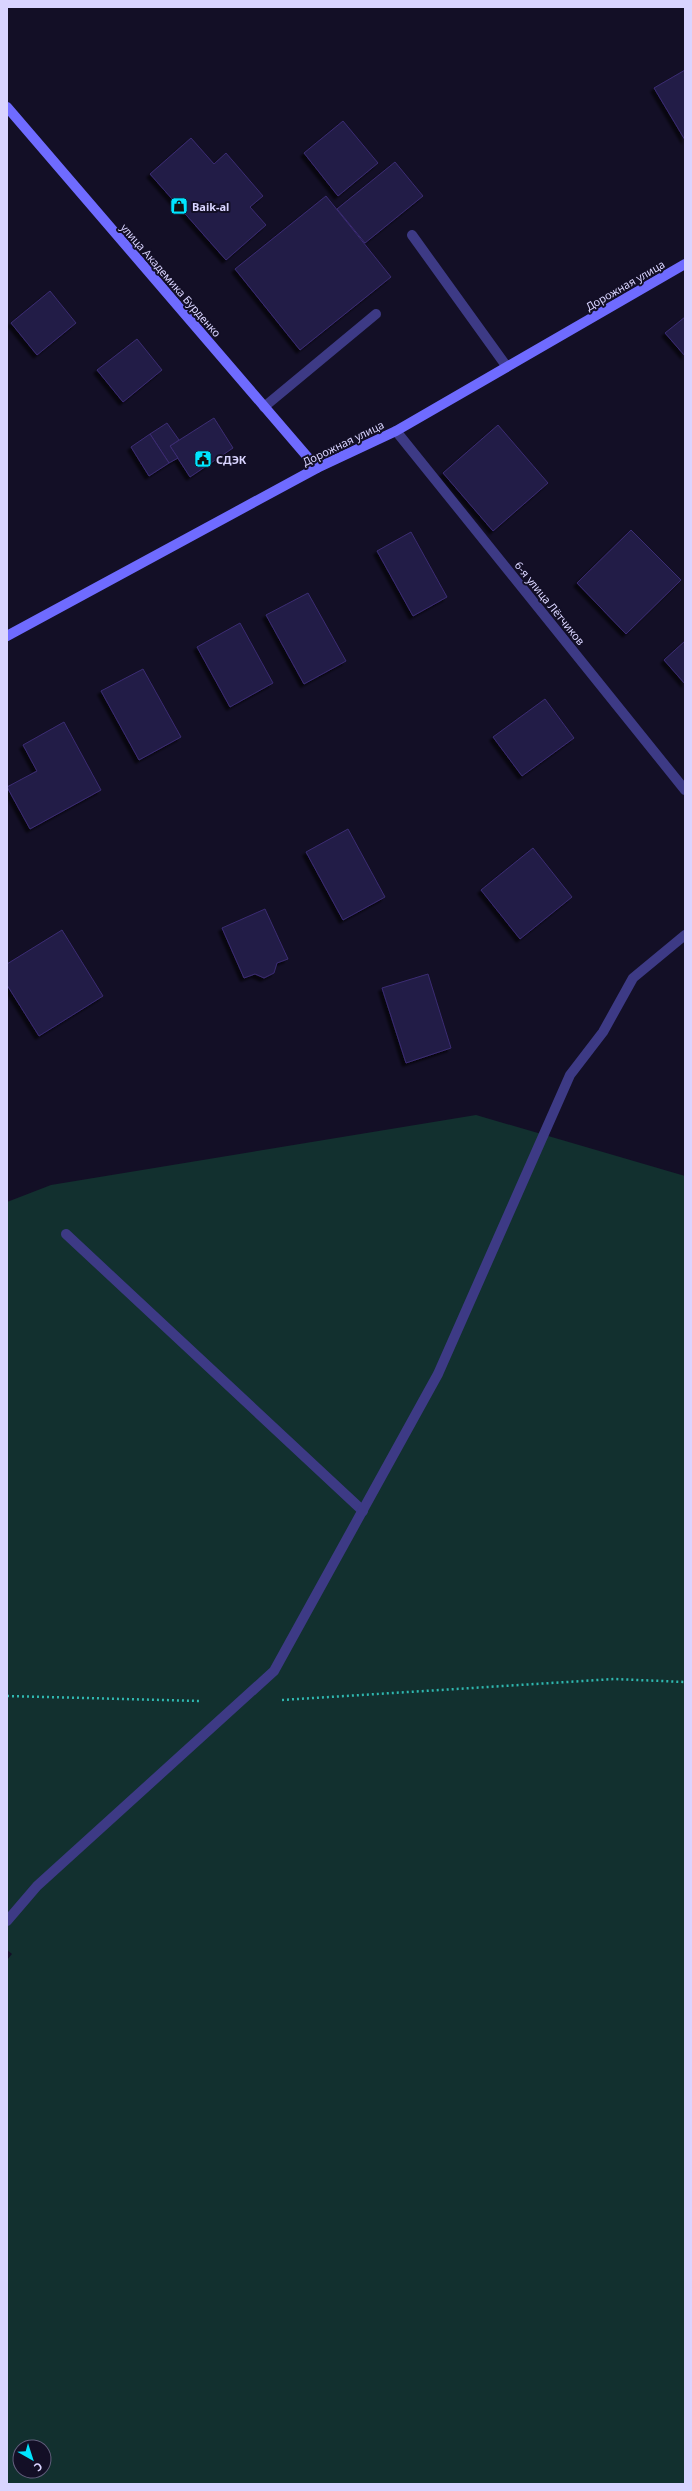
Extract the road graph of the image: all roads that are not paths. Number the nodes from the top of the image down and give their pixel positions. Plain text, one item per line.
1 (7, 107) edge
2 (412, 235) dead end
3 (685, 264) edge
4 (376, 314) dead end
5 (507, 367) junction
6 (264, 407) junction
7 (396, 431) junction
8 (317, 468) junction
9 (7, 636) edge
10 (685, 790) edge
11 (685, 935) edge
12 (66, 1234) dead end
13 (363, 1511) junction
14 (7, 1921) edge

1 - 6 main road, улица Академика Бурденко
2 - 5 street
3 - 5 main road, Дорожная улица
4 - 6 street
5 - 7 main road, Дорожная улица
6 - 8 main road, улица Академика Бурденко
7 - 8 main road, Дорожная улица
7 - 10 street, 6-я улица Лётчиков
8 - 9 main road, Дорожная улица
11 - 13 street
12 - 13 street
13 - 14 street

